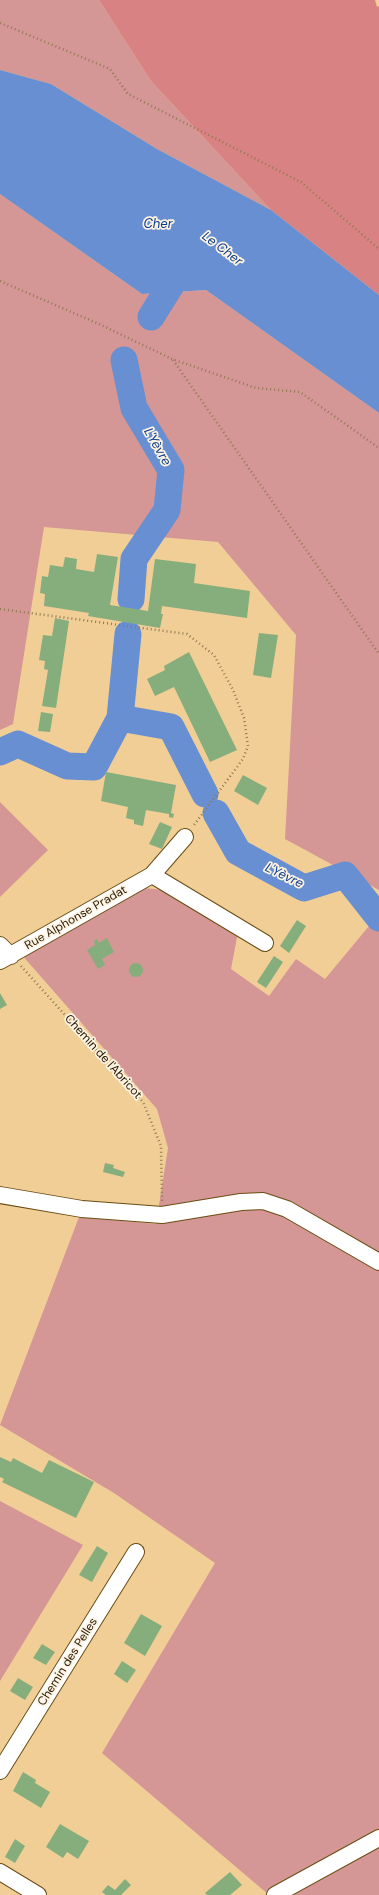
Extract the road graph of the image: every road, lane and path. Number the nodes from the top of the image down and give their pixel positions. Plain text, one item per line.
1 (0, 23) edge
2 (379, 249) edge
3 (0, 281) edge
4 (172, 359) junction
5 (379, 448) edge
6 (0, 609) edge
7 (379, 654) edge
8 (185, 837) joint
9 (152, 875) junction
10 (265, 943) dead end
11 (4, 954) edge
12 (0, 1194) edge
13 (162, 1215) junction
14 (379, 1262) edge
15 (136, 1552) dead end
16 (0, 1771) edge
17 (379, 1838) edge
18 (0, 1872) edge
19 (38, 1895) edge
20 (275, 1895) edge

1 - 2 path
3 - 4 path
4 - 5 path
4 - 7 path
6 - 8 path
8 - 9 street, Rue Alphonse Pradat
9 - 10 street
9 - 11 street, Rue Alphonse Pradat
11 - 13 path, Chemin de l'Abricot
12 - 13 street
13 - 14 street
15 - 16 street, Chemin des Pelles
17 - 20 street
18 - 19 street

